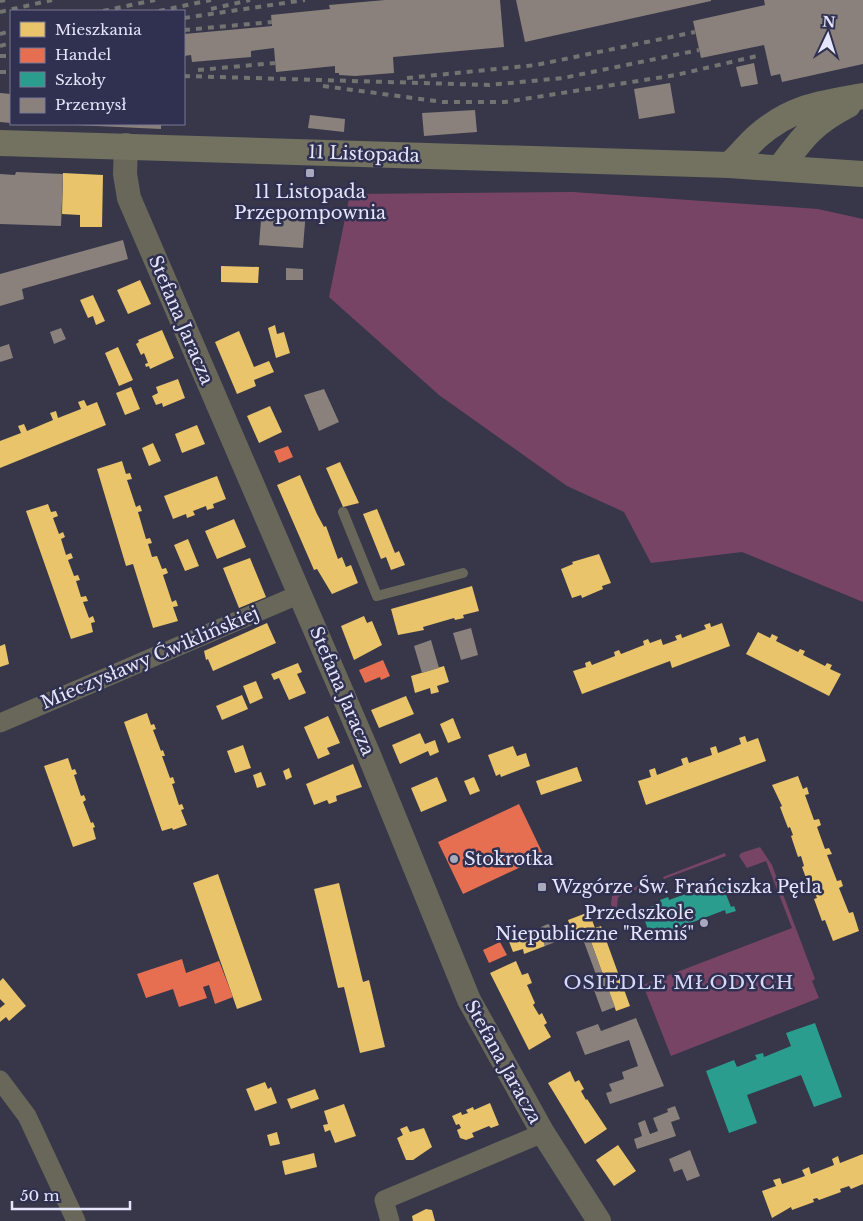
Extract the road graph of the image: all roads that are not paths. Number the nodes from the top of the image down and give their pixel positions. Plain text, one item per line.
1 (863, 97) edge
2 (770, 128) junction
3 (0, 143) edge
4 (126, 145) junction
5 (729, 165) junction
6 (780, 168) junction
7 (863, 174) edge
8 (343, 512) dead end
9 (463, 573) dead end
10 (300, 594) junction
11 (0, 723) edge
12 (0, 1080) edge
13 (543, 1133) junction
14 (76, 1221) edge
15 (390, 1221) edge
16 (599, 1221) edge

1 - 2 main road
1 - 6 main road
2 - 5 main road
2 - 6 main road
3 - 4 main road, 11 Listopada
4 - 5 main road, 11 Listopada
4 - 10 street, Stefana Jaracza
5 - 6 main road, 11 Listopada
6 - 7 main road, 11 Listopada
8 - 9 lane
10 - 11 street, Mieczysławy Ćwiklińskiej
10 - 13 street, Stefana Jaracza
12 - 14 street
13 - 15 street
13 - 16 street, Stefana Jaracza

